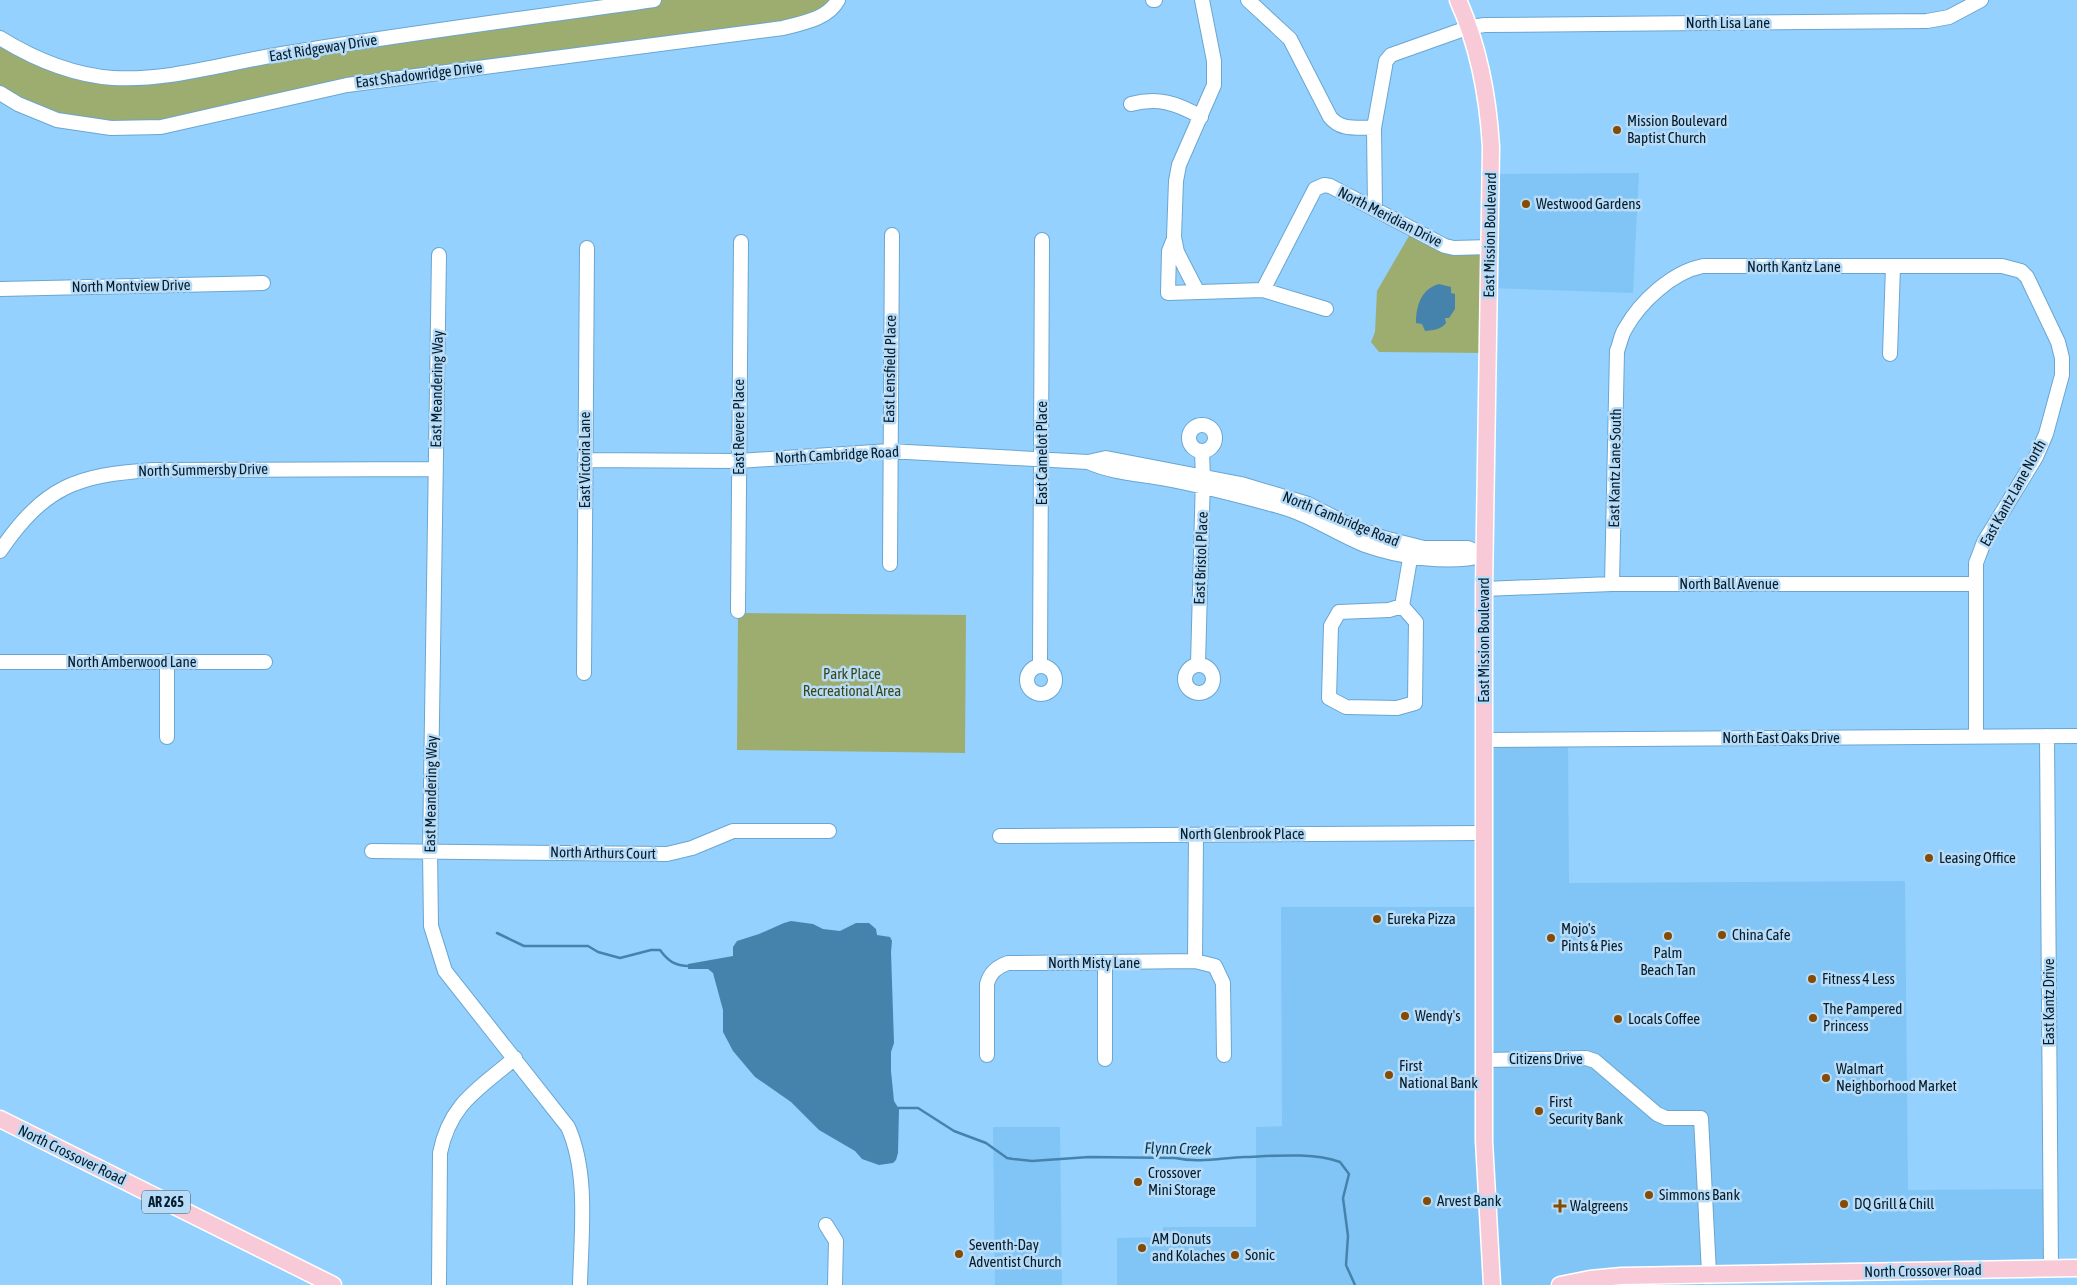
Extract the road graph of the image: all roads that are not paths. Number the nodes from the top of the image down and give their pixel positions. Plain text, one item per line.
1 (654, 0) edge
2 (838, 0) edge
3 (1202, 0) edge
4 (1248, 0) edge
5 (1458, 0) edge
6 (1982, 0) edge
7 (1470, 27) junction
8 (0, 38) edge
9 (0, 94) edge
10 (1132, 104) dead end
11 (1201, 117) junction
12 (1374, 128) junction
13 (1375, 209) junction
14 (892, 235) dead end
15 (1174, 237) junction
16 (1042, 240) dead end
17 (741, 242) dead end
18 (1490, 247) junction
19 (587, 248) dead end
20 (438, 255) dead end
21 (1893, 267) junction
22 (2012, 267) joint
23 (263, 284) dead end
24 (0, 290) edge
25 (1263, 290) junction
26 (1197, 291) junction
27 (1326, 309) dead end
28 (1617, 352) joint
29 (1890, 354) dead end
30 (889, 451) junction
31 (1202, 452) dead end
32 (1042, 459) junction
33 (585, 460) junction
34 (739, 460) junction
35 (436, 469) junction
36 (1203, 482) junction
37 (0, 551) edge
38 (1411, 551) junction
39 (1484, 555) junction
40 (890, 564) dead end
41 (1612, 584) junction
42 (1975, 584) junction
43 (1484, 589) junction
44 (1402, 606) junction
45 (738, 611) dead end
46 (167, 661) junction
47 (0, 662) edge
48 (264, 662) dead end
49 (1198, 664) dead end
50 (1040, 666) dead end
51 (584, 673) dead end
52 (2047, 736) junction
53 (2077, 736) edge
54 (167, 737) dead end
55 (1976, 737) junction
56 (1484, 740) junction
57 (829, 831) dead end
58 (1484, 833) junction
59 (1196, 835) junction
60 (1000, 836) dead end
61 (372, 851) dead end
62 (430, 851) junction
63 (1196, 961) junction
64 (1105, 963) junction
65 (987, 1055) dead end
66 (1224, 1055) dead end
67 (516, 1058) junction
68 (1105, 1059) dead end
69 (1484, 1060) junction
70 (0, 1119) edge
71 (826, 1225) dead end
72 (2051, 1268) junction
73 (2077, 1268) edge
74 (1709, 1273) junction
75 (333, 1285) edge
76 (439, 1285) edge
77 (580, 1285) edge
78 (835, 1285) edge
79 (1492, 1285) edge
80 (1560, 1285) edge

1 - 8 street, East Ridgeway Drive
2 - 9 street, East Shadowridge Drive
3 - 11 street
4 - 12 street
5 - 7 main road, East Mission Boulevard
6 - 7 street, North Lisa Lane
7 - 12 street, North Lisa Lane
7 - 18 main road, East Mission Boulevard
10 - 11 street
11 - 15 street
12 - 13 street
13 - 18 street, North Meridian Drive
13 - 25 street, North Meridian Drive
14 - 30 street, East Lensfield Place
15 - 26 street
15 - 26 street
16 - 32 street, East Camelot Place
17 - 34 street, East Revere Place
18 - 39 main road, East Mission Boulevard
19 - 33 street, East Victoria Lane
20 - 35 street, East Meandering Way
21 - 22 street, North Kantz Lane
21 - 28 street, North Kantz Lane
21 - 29 street
22 - 42 street, East Kantz Lane North
23 - 24 street, North Montview Drive
25 - 26 street
25 - 27 street
28 - 41 street, East Kantz Lane South
30 - 32 street, North Cambridge Road
30 - 34 street, North Cambridge Road
30 - 40 street, East Lensfield Place
31 - 36 street, East Bristol Place
32 - 36 street, North Cambridge Road
32 - 50 street, East Camelot Place
33 - 34 street, North Cambridge Road
33 - 51 street, East Victoria Lane
34 - 45 street, East Revere Place
35 - 37 street, North Summersby Drive
35 - 62 street, East Meandering Way
36 - 38 street, North Cambridge Road
36 - 49 street, East Bristol Place
38 - 39 street, North Cambridge Road
38 - 44 street
39 - 43 main road, East Mission Boulevard
41 - 42 street, North Ball Avenue
41 - 43 street, North Ball Avenue
42 - 55 street, East Kantz Lane North
43 - 56 main road, East Mission Boulevard
44 - 44 street
46 - 47 street, North Amberwood Lane
46 - 48 street, North Amberwood Lane
46 - 54 street
52 - 53 street, North East Oaks Drive
52 - 55 street, North East Oaks Drive
52 - 72 street, East Kantz Drive
55 - 56 street, North East Oaks Drive
56 - 58 main road, East Mission Boulevard
57 - 62 street, North Arthurs Court
58 - 59 street, North Glenbrook Place
58 - 69 main road, East Mission Boulevard
59 - 60 street, North Glenbrook Place
59 - 63 street
61 - 62 street, North Arthurs Court
62 - 67 street, East Meandering Way
63 - 64 street, North Misty Lane
63 - 66 street
64 - 65 street, North Misty Lane
64 - 68 street
67 - 76 street
67 - 77 street, East Meandering Way
69 - 74 street, Citizens Drive
69 - 79 main road, East Mission Boulevard
70 - 75 main road, North Crossover Road / AR 265
71 - 78 street
72 - 73 main road, North Crossover Road
72 - 74 main road, North Crossover Road
74 - 80 main road, North Crossover Road

